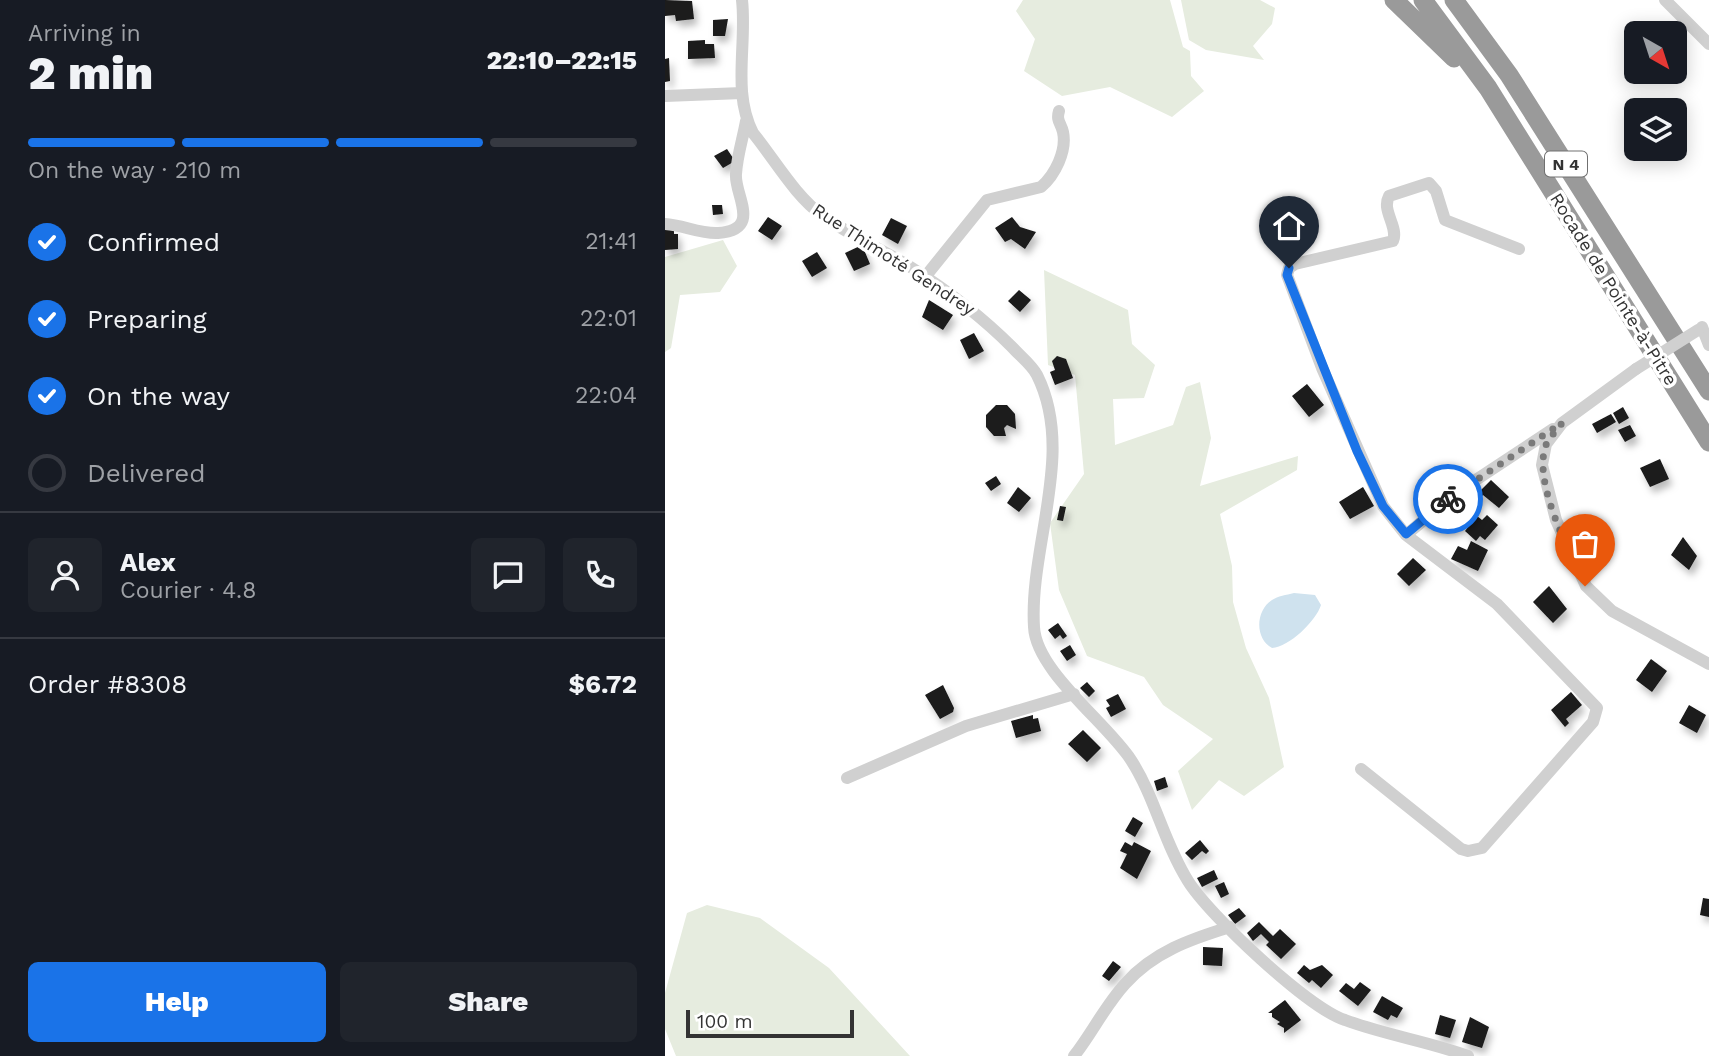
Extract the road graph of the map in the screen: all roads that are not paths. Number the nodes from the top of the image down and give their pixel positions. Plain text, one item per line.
1 (742, 0) edge
2 (1394, 0) edge
3 (1423, 0) edge
4 (1456, 0) edge
5 (1665, 0) edge
6 (1709, 44) edge
7 (742, 93) junction
8 (665, 96) edge
9 (1059, 111) dead end
10 (747, 121) junction
11 (1533, 160) junction
12 (665, 224) edge
13 (1519, 249) dead end
14 (925, 277) junction
15 (1703, 326) edge
16 (1709, 345) edge
17 (1709, 391) edge
18 (1562, 423) junction
19 (1709, 442) edge
20 (1406, 534) junction
21 (1709, 664) edge
22 (1074, 694) junction
23 (1361, 769) dead end
24 (847, 778) dead end
25 (1230, 927) junction
26 (1074, 1056) edge
27 (1466, 1056) edge

1 - 7 street, Rue Thimoté Gendrey
2 - 11 highway
3 - 11 highway, Rocade de Pointe-à-Pitre / N 4
4 - 17 highway, Rocade de Pointe-à-Pitre / N 4
5 - 6 street
7 - 8 street
7 - 10 street, Rue Thimoté Gendrey
9 - 14 street
10 - 12 street
10 - 14 street, Rue Thimoté Gendrey
11 - 19 highway, Rocade de Pointe-à-Pitre / N 4
13 - 20 street
14 - 22 street, Rue Thimoté Gendrey
15 - 16 street
15 - 18 street, bridge
18 - 20 street
18 - 21 street
20 - 23 street
22 - 24 street
22 - 25 street, Rue Thimoté Gendrey
25 - 26 street
25 - 27 street, Rue Thimoté Gendrey

